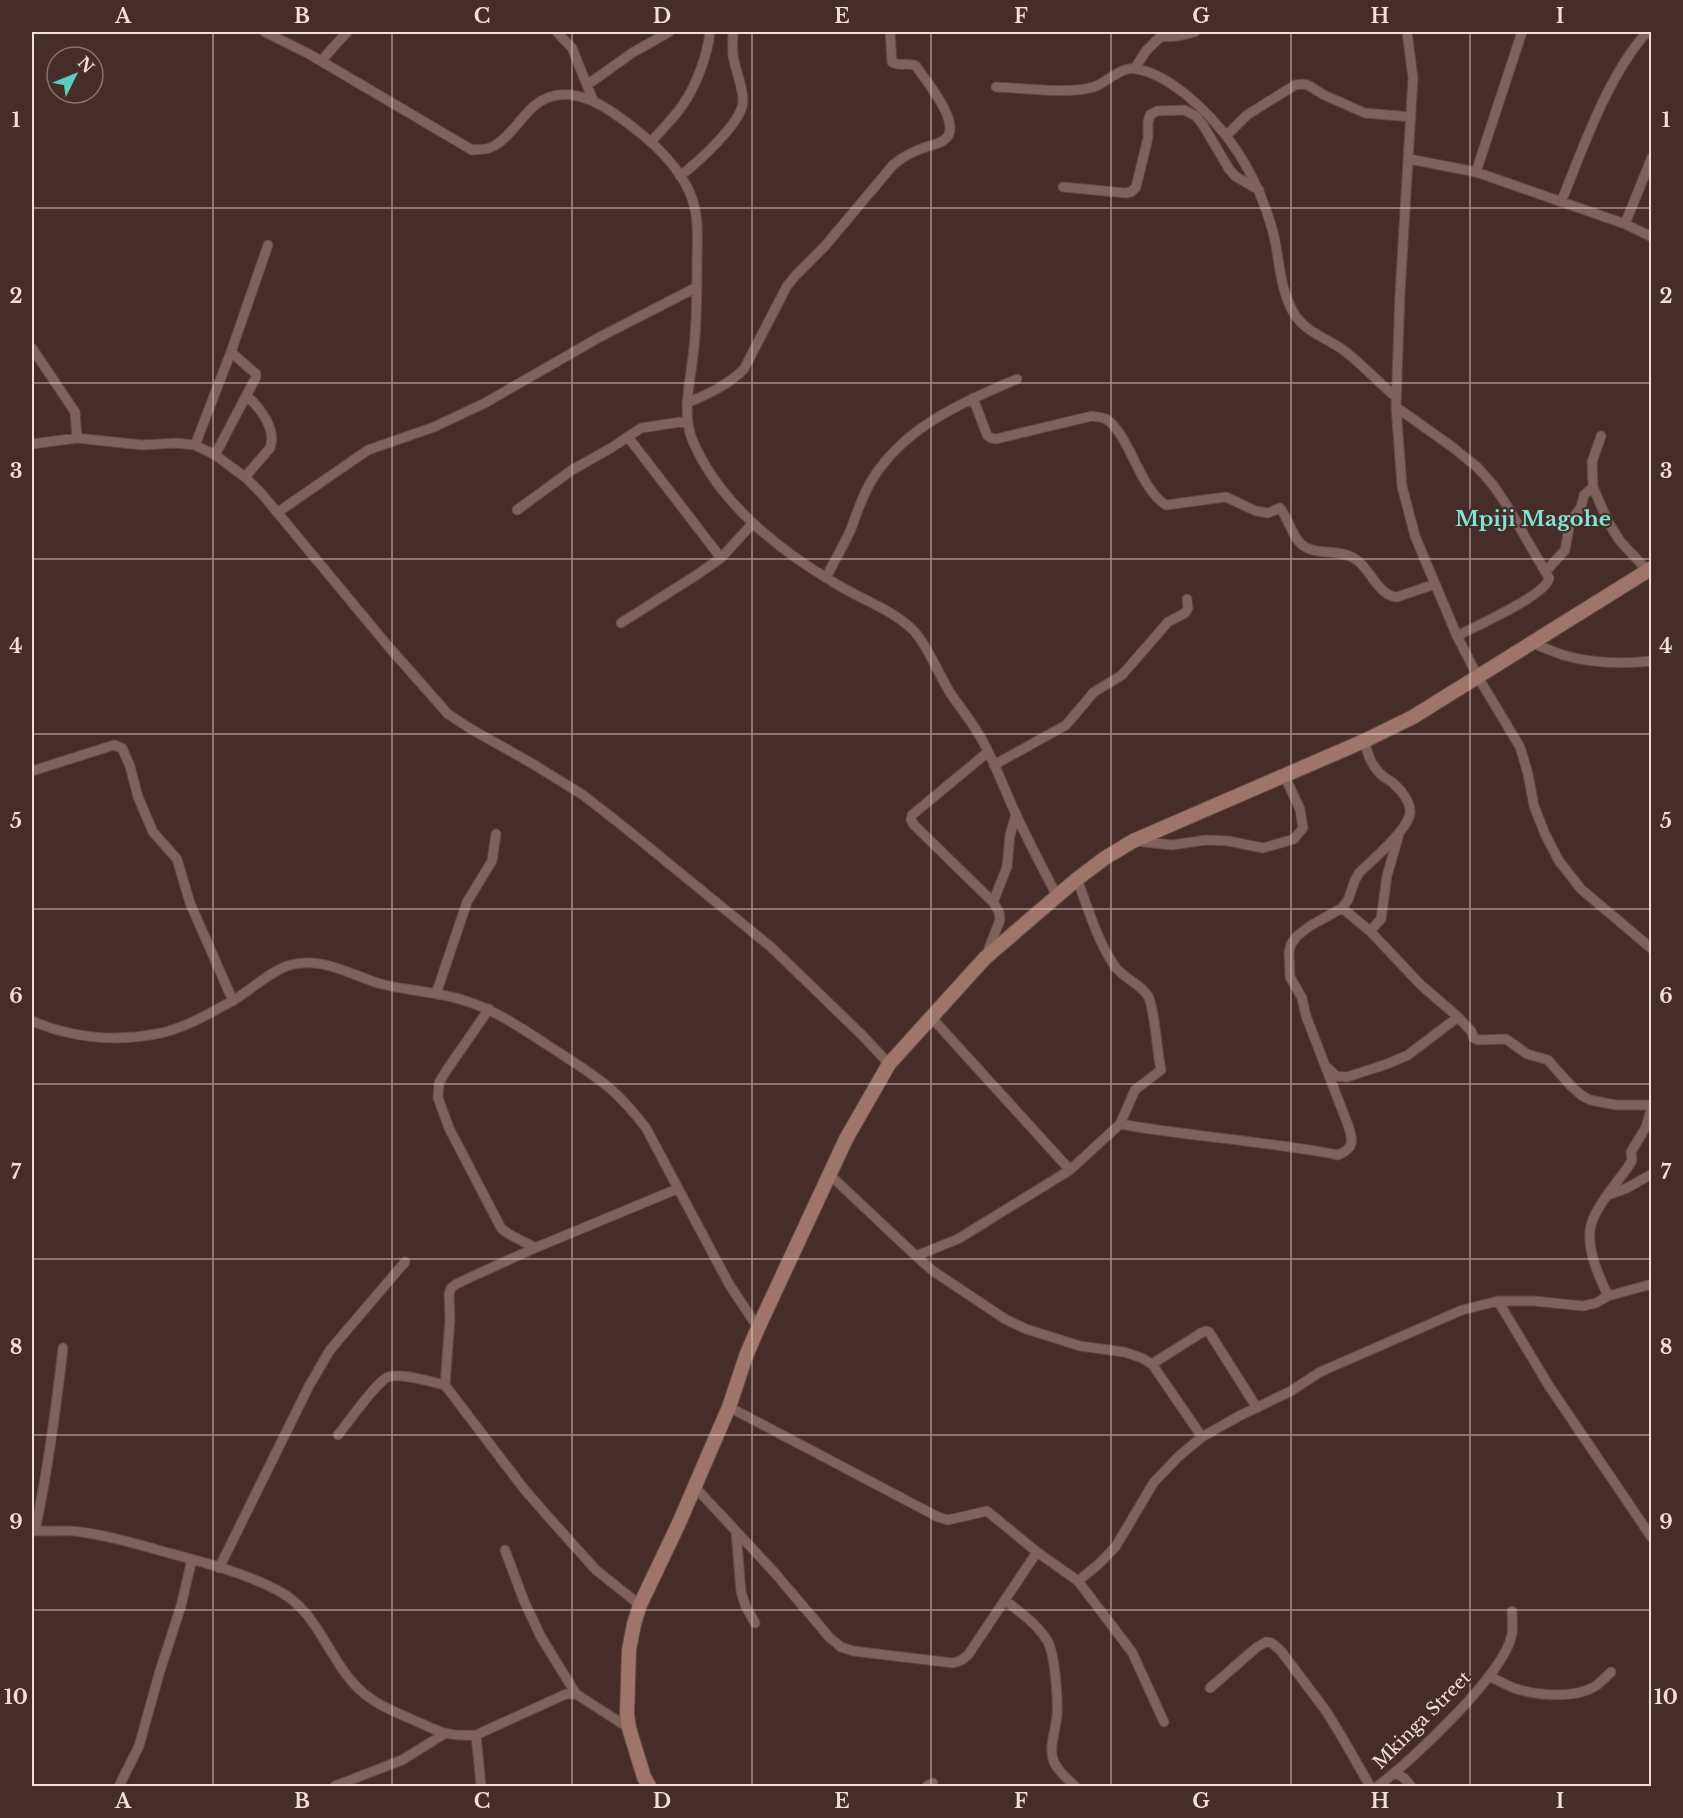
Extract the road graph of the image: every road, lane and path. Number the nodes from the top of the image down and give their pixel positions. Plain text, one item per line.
1 (265, 32) edge
2 (347, 32) edge
3 (557, 32) edge
4 (669, 32) edge
5 (710, 32) edge
6 (733, 32) edge
7 (890, 32) edge
8 (1195, 32) edge
9 (1407, 32) edge
10 (1522, 32) edge
11 (1647, 32) edge
12 (1177, 34) edge
13 (321, 61) junction
14 (1135, 68) junction
15 (587, 85) junction
16 (996, 87) dead end
17 (594, 100) junction
18 (1412, 117) junction
19 (1227, 135) junction
20 (651, 142) junction
21 (1652, 157) edge
22 (1409, 159) junction
23 (1476, 172) junction
24 (680, 176) junction
25 (1063, 187) dead end
26 (1259, 190) junction
27 (1561, 202) junction
28 (1625, 224) junction
29 (1652, 237) edge
30 (268, 245) dead end
31 (697, 287) junction
32 (32, 348) edge
33 (231, 352) junction
34 (1017, 379) dead end
35 (247, 396) junction
36 (973, 398) junction
37 (1396, 402) junction
38 (687, 403) junction
39 (687, 421) junction
40 (1601, 436) dead end
41 (628, 437) junction
42 (77, 438) junction
43 (32, 444) edge
44 (195, 445) junction
45 (215, 456) junction
46 (245, 477) junction
47 (1593, 487) junction
48 (517, 510) dead end
49 (278, 512) junction
50 (752, 524) junction
51 (721, 558) junction
52 (1546, 570) junction
53 (1650, 570) edge
54 (826, 578) junction
55 (1435, 584) junction
56 (1187, 599) dead end
57 (621, 623) dead end
58 (1457, 636) junction
59 (1532, 643) junction
60 (1652, 661) edge
61 (1478, 677) junction
62 (1364, 741) junction
63 (988, 752) junction
64 (994, 765) junction
65 (32, 771) edge
66 (1284, 775) junction
67 (1016, 814) junction
68 (1400, 832) junction
69 (496, 834) dead end
70 (1133, 841) junction
71 (1077, 879) junction
72 (1057, 896) junction
73 (993, 902) junction
74 (1342, 908) junction
75 (1370, 931) junction
76 (1652, 949) edge
77 (985, 958) junction
78 (436, 994) junction
79 (233, 1000) junction
80 (489, 1009) junction
81 (931, 1017) junction
82 (1458, 1017) junction
83 (32, 1021) edge
84 (889, 1064) junction
85 (1326, 1066) junction
86 (1652, 1106) edge
87 (1120, 1124) junction
88 (1070, 1170) junction
89 (829, 1174) junction
90 (1652, 1174) edge
91 (677, 1189) junction
92 (1606, 1196) junction
93 (535, 1248) junction
94 (916, 1256) junction
95 (405, 1262) dead end
96 (1652, 1284) edge
97 (1608, 1296) junction
98 (1498, 1301) junction
99 (758, 1328) junction
100 (63, 1348) dead end
101 (1152, 1364) junction
102 (445, 1385) junction
103 (729, 1407) junction
104 (1257, 1408) junction
105 (339, 1436) dead end
106 (1202, 1437) junction
107 (694, 1486) junction
108 (33, 1530) edge
109 (736, 1530) junction
110 (1652, 1538) edge
111 (505, 1550) dead end
112 (1036, 1552) junction
113 (192, 1559) junction
114 (219, 1568) junction
115 (1078, 1581) junction
116 (1005, 1600) junction
117 (640, 1605) junction
118 (1512, 1611) dead end
119 (755, 1623) dead end
120 (1611, 1672) dead end
121 (1489, 1676) junction
122 (1210, 1688) dead end
123 (576, 1694) junction
124 (1164, 1722) dead end
125 (629, 1728) junction
126 (444, 1734) junction
127 (476, 1735) junction
128 (1395, 1773) junction
129 (119, 1786) edge
130 (335, 1786) edge
131 (481, 1786) edge
132 (649, 1786) edge
133 (1075, 1786) edge
134 (1370, 1786) edge
135 (1378, 1786) edge
136 (1411, 1786) edge

1 - 13 street
2 - 13 street
3 - 15 street
4 - 15 street
5 - 20 street
6 - 24 street
7 - 38 street
8 - 12 street
9 - 18 street
10 - 23 street
11 - 27 street
12 - 14 street
13 - 17 street
14 - 16 street
14 - 19 street
15 - 17 street
17 - 20 street
18 - 19 street
18 - 22 street
19 - 26 street
20 - 24 street
21 - 28 street
22 - 23 street
22 - 37 street
23 - 27 street
24 - 31 street
25 - 26 street
26 - 37 street
27 - 28 street
28 - 29 street
30 - 33 street
31 - 38 street
31 - 49 street
32 - 42 street
33 - 35 street
33 - 44 street
34 - 36 street
35 - 45 street
35 - 46 street
36 - 54 street
36 - 55 street
37 - 52 street
37 - 55 street
38 - 39 street
39 - 41 street
39 - 50 street
40 - 47 street
41 - 48 street
41 - 51 street
42 - 43 street
42 - 44 street
44 - 45 street
45 - 46 street
46 - 49 street
47 - 52 street
47 - 53 street
49 - 84 street
50 - 51 street
50 - 54 street
51 - 57 street
52 - 58 street
53 - 59 street
54 - 63 street
55 - 58 street
56 - 64 street
58 - 61 street
59 - 60 street
59 - 61 street
61 - 62 street
61 - 76 street
62 - 66 street
62 - 68 street
63 - 64 street
63 - 73 street
64 - 67 street
65 - 79 street
66 - 70 street
66 - 70 street
67 - 72 street
67 - 73 street
68 - 74 street
68 - 75 street
69 - 78 street
70 - 71 street
71 - 72 street
71 - 87 street
72 - 77 street
73 - 77 street
74 - 75 street
74 - 85 street
75 - 82 street
77 - 81 street
78 - 79 street
78 - 80 street
79 - 83 street
80 - 91 street
80 - 93 street
81 - 84 street
81 - 88 street
82 - 85 street
82 - 86 street
84 - 89 street
85 - 87 street
86 - 92 street
87 - 88 street
88 - 94 street
89 - 94 street
89 - 99 street
90 - 92 street
91 - 93 street
91 - 99 street
92 - 97 street
93 - 102 street
94 - 101 street
95 - 114 street
96 - 97 street
97 - 98 street
98 - 104 street
98 - 110 street
99 - 103 street
100 - 108 street
101 - 104 street
101 - 106 street
102 - 105 street
102 - 117 street
103 - 107 street
103 - 112 street
104 - 106 street
106 - 115 street
107 - 109 street
107 - 117 street
108 - 113 street
109 - 116 street
109 - 119 street
111 - 123 street
112 - 115 street
112 - 116 street
113 - 114 street
113 - 129 street
114 - 126 street
115 - 124 street
116 - 133 street
117 - 125 street
118 - 121 street, Mkinga Street
120 - 121 street
121 - 128 street, Mkinga Street
122 - 134 street
123 - 125 street
123 - 127 street
125 - 132 street
126 - 127 street
126 - 130 street
127 - 131 street
128 - 135 street, Mkinga Street
128 - 136 street

